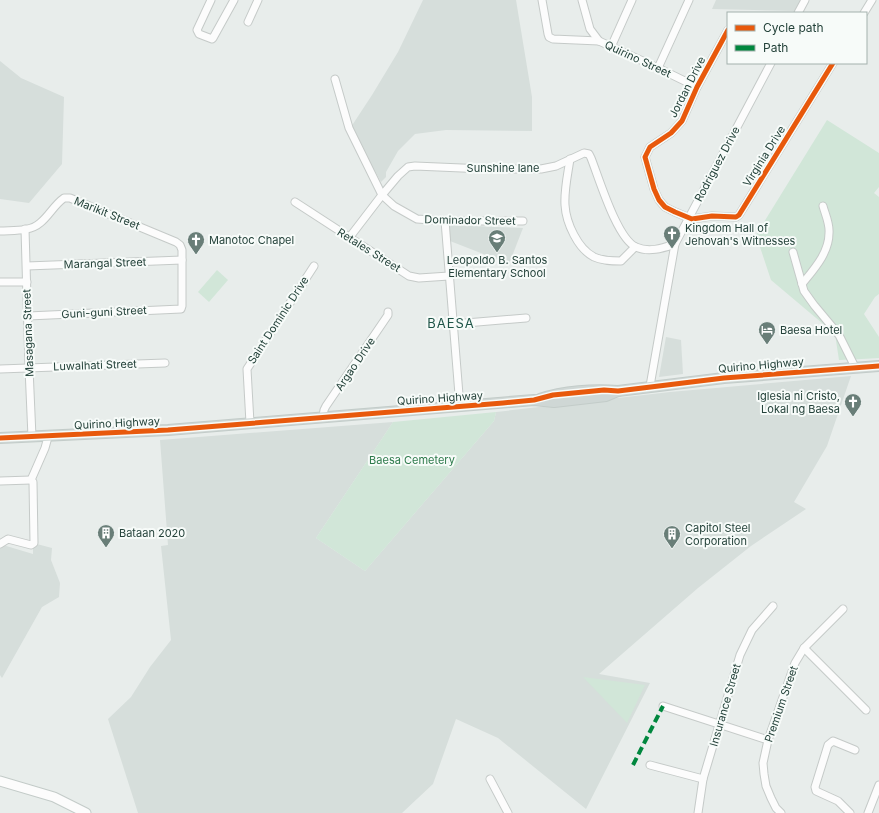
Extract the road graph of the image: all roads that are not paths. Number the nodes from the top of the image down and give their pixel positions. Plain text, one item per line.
1 (211, 0) edge
2 (234, 0) edge
3 (258, 0) edge
4 (542, 0) edge
5 (582, 0) edge
6 (632, 0) edge
7 (689, 0) edge
8 (805, 0) edge
9 (872, 0) edge
10 (799, 12) edge
11 (865, 12) edge
12 (248, 22) dead end
13 (727, 32) edge
14 (599, 41) junction
15 (611, 47) junction
16 (770, 64) edge
17 (832, 64) edge
18 (658, 68) junction
19 (335, 79) dead end
20 (697, 87) junction
21 (570, 159) junction
22 (382, 195) junction
23 (295, 202) dead end
24 (823, 206) dead end
25 (688, 218) junction
26 (445, 221) junction
27 (523, 221) dead end
28 (26, 229) junction
29 (0, 230) edge
30 (349, 238) junction
31 (676, 244) junction
32 (635, 247) junction
33 (793, 252) dead end
34 (182, 260) junction
35 (27, 266) junction
36 (314, 266) dead end
37 (449, 276) junction
38 (0, 282) edge
39 (26, 282) junction
40 (802, 284) junction
41 (388, 312) dead end
42 (28, 316) junction
43 (526, 318) dead end
44 (454, 324) junction
45 (847, 352) junction
46 (165, 362) dead end
47 (879, 366) edge
48 (855, 367) junction
49 (29, 368) junction
50 (842, 368) junction
51 (0, 369) edge
52 (650, 386) junction
53 (460, 407) junction
54 (323, 417) junction
55 (250, 423) junction
56 (32, 437) junction
57 (48, 437) junction
58 (0, 438) edge
59 (31, 480) junction
60 (0, 481) edge
61 (0, 544) edge
62 (773, 606) dead end
63 (843, 609) dead end
64 (804, 648) junction
65 (663, 706) dead end
66 (866, 710) dead end
67 (720, 725) junction
68 (768, 740) junction
69 (855, 750) dead end
70 (650, 765) dead end
71 (490, 779) dead end
72 (704, 779) junction
73 (0, 781) edge
74 (879, 785) edge
75 (86, 813) edge
76 (508, 813) edge
77 (698, 813) edge
78 (781, 813) edge
79 (850, 813) edge
80 (868, 813) edge

1 - 2 street
3 - 12 street
4 - 14 street, Quirino Street
5 - 14 street
6 - 15 street
7 - 18 street
8 - 10 street
9 - 11 street
13 - 20 street, Jordan Drive
14 - 15 street, Quirino Street
15 - 18 street, Quirino Street
16 - 25 street, Rodriguez Drive
17 - 25 street, Virginia Drive
18 - 20 street, Quirino Street
19 - 22 street, Dominador Street
20 - 25 street, Jordan Drive
21 - 22 street, Sunshine lane
21 - 32 street, Sunshine lane
21 - 32 street
22 - 26 street, Dominador Street
22 - 30 street, Sunshine lane
23 - 30 street, Retales Street
24 - 40 street
25 - 31 street, Rodriguez Drive
26 - 27 street, Dominador Street
26 - 37 street
28 - 29 street, Marikit Street
28 - 34 street, Marikit Street
28 - 35 street, Masagana Street
30 - 37 street, Retales Street
31 - 32 street
31 - 52 street, Rodriguez Drive
33 - 40 street
34 - 35 street, Marangal Street
34 - 42 street, Guni-guni Street
35 - 39 street, Masagana Street
36 - 55 street, Saint Dominic Drive
37 - 44 street
38 - 39 street
39 - 42 street, Masagana Street
40 - 45 street
41 - 54 street, Argao Drive
42 - 49 street, Masagana Street
43 - 44 street
44 - 53 street
45 - 48 street
45 - 50 street
46 - 49 street, Luwalhati Street
47 - 48 main road, Quirino Highway
48 - 50 main road, Quirino Highway
49 - 51 street, Luwalhati Street
49 - 56 street, Masagana Street
50 - 52 main road, Quirino Highway
52 - 53 main road, Quirino Highway
53 - 54 main road, Quirino Highway
54 - 55 main road, Quirino Highway
55 - 57 main road, Quirino Highway
56 - 57 main road, Quirino Highway
56 - 58 main road, Quirino Highway
57 - 59 street
59 - 60 street
59 - 61 street
62 - 67 street, Insurance Street
63 - 64 street, Premium Street
64 - 66 street
64 - 68 street, Premium Street
65 - 67 street
67 - 68 street
67 - 72 street, Insurance Street
68 - 78 street, Premium Street
69 - 79 street
70 - 72 street
71 - 76 street
72 - 77 street, Insurance Street
73 - 75 street
74 - 80 street

